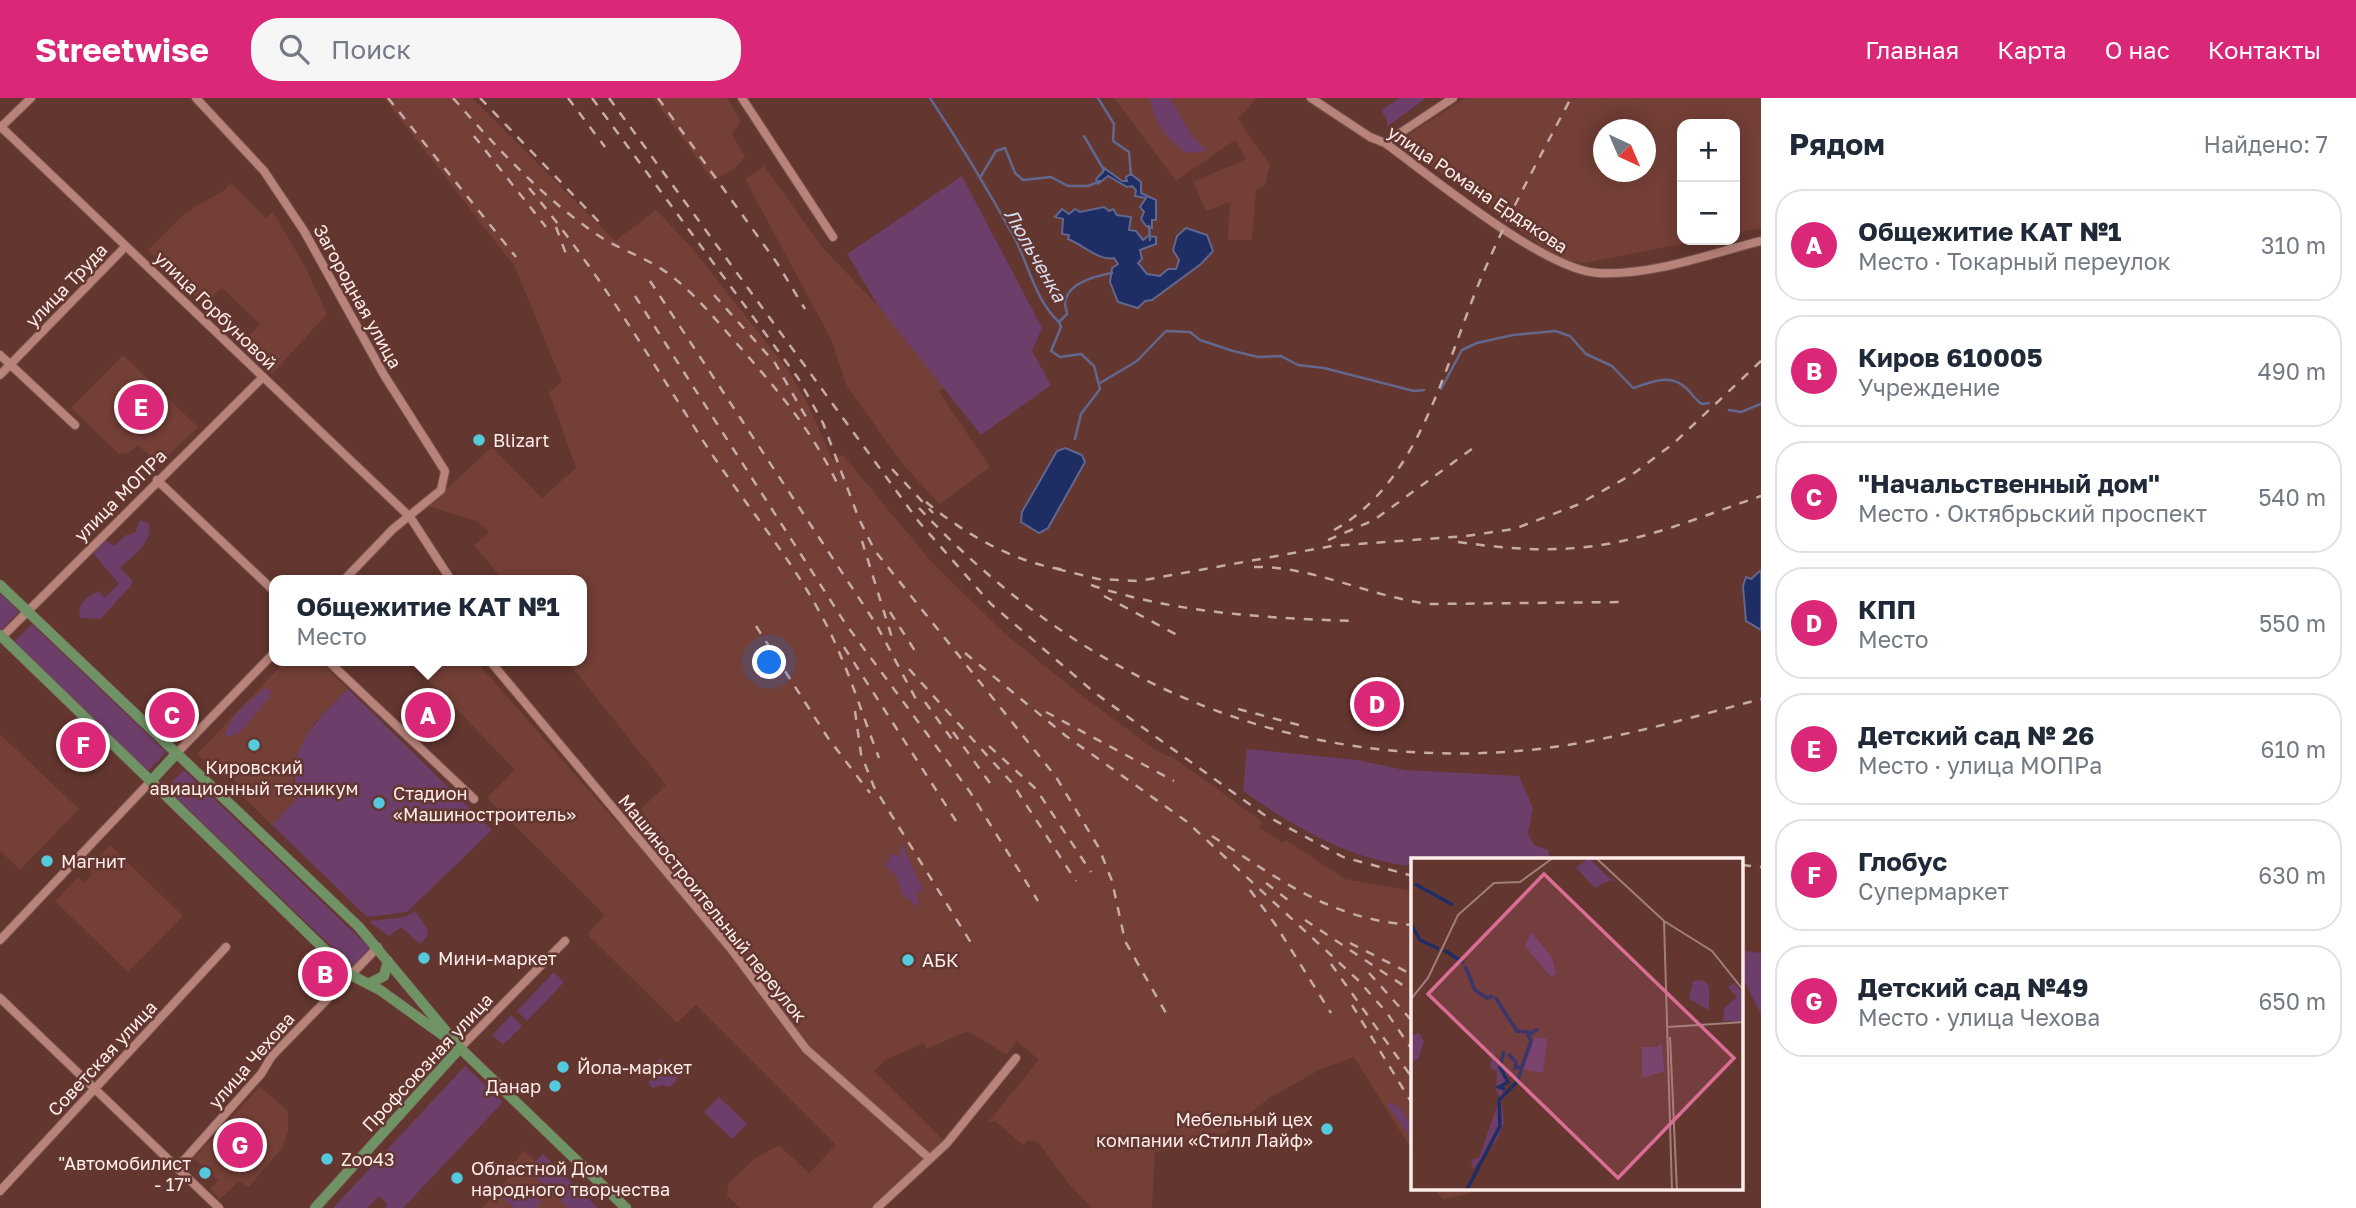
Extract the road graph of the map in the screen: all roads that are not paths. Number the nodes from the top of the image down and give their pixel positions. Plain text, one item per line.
1 (31, 98) edge
2 (196, 98) edge
3 (742, 98) edge
4 (1311, 98) edge
5 (1453, 98) edge
6 (0, 127) edge
7 (1385, 143) junction
8 (833, 237) dead end
9 (1761, 241) edge
10 (125, 246) junction
11 (0, 355) edge
12 (10, 365) junction
13 (0, 376) edge
14 (263, 377) junction
15 (75, 425) dead end
16 (157, 480) junction
17 (410, 517) junction
18 (349, 575) edge
19 (448, 575) edge
20 (0, 585) edge
21 (269, 586) edge
22 (27, 611) junction
23 (1, 636) edge
24 (269, 658) edge
25 (333, 666) edge
26 (494, 666) edge
27 (176, 754) junction
28 (150, 782) junction
29 (474, 799) dead end
30 (0, 940) edge
31 (565, 941) dead end
32 (226, 947) dead end
33 (378, 947) junction
34 (388, 961) junction
35 (351, 975) junction
36 (368, 984) junction
37 (0, 998) edge
38 (460, 1048) junction
39 (1016, 1058) dead end
40 (94, 1090) junction
41 (929, 1158) junction
42 (177, 1168) junction
43 (0, 1191) edge
44 (219, 1208) edge
45 (315, 1208) edge
46 (626, 1208) edge
47 (877, 1208) edge

1 - 6 street
2 - 17 street, Загородная улица
3 - 8 street
4 - 7 street, улица Романа Ердякова
5 - 7 street
6 - 10 street, улица Горбуновой
7 - 9 street, улица Романа Ердякова
10 - 12 street, улица Труда
10 - 14 street, улица Горбуновой
11 - 12 street
12 - 13 street, улица Труда
12 - 15 street
14 - 16 street, улица МОПРа
14 - 17 street, улица Горбуновой
16 - 21 street
16 - 22 street, улица МОПРа
17 - 18 street, Загородная улица
17 - 19 street
20 - 22 main road
22 - 23 street, улица МОПРа
22 - 27 main road
23 - 28 main road
24 - 27 street
25 - 29 street
26 - 41 street, Машиностроительный переулок
27 - 28 main road
27 - 33 main road
28 - 30 street
28 - 35 main road
31 - 38 street, Профсоюзная улица
32 - 40 street, Советская улица
33 - 34 main road
33 - 35 street, улица Чехова
34 - 36 main road
34 - 38 main road
35 - 36 main road
35 - 42 street, улица Чехова
36 - 38 main road
37 - 40 street
38 - 45 main road, Профсоюзная улица
38 - 46 main road
39 - 41 street
40 - 42 street
40 - 43 street, Советская улица
41 - 47 street
42 - 44 street

